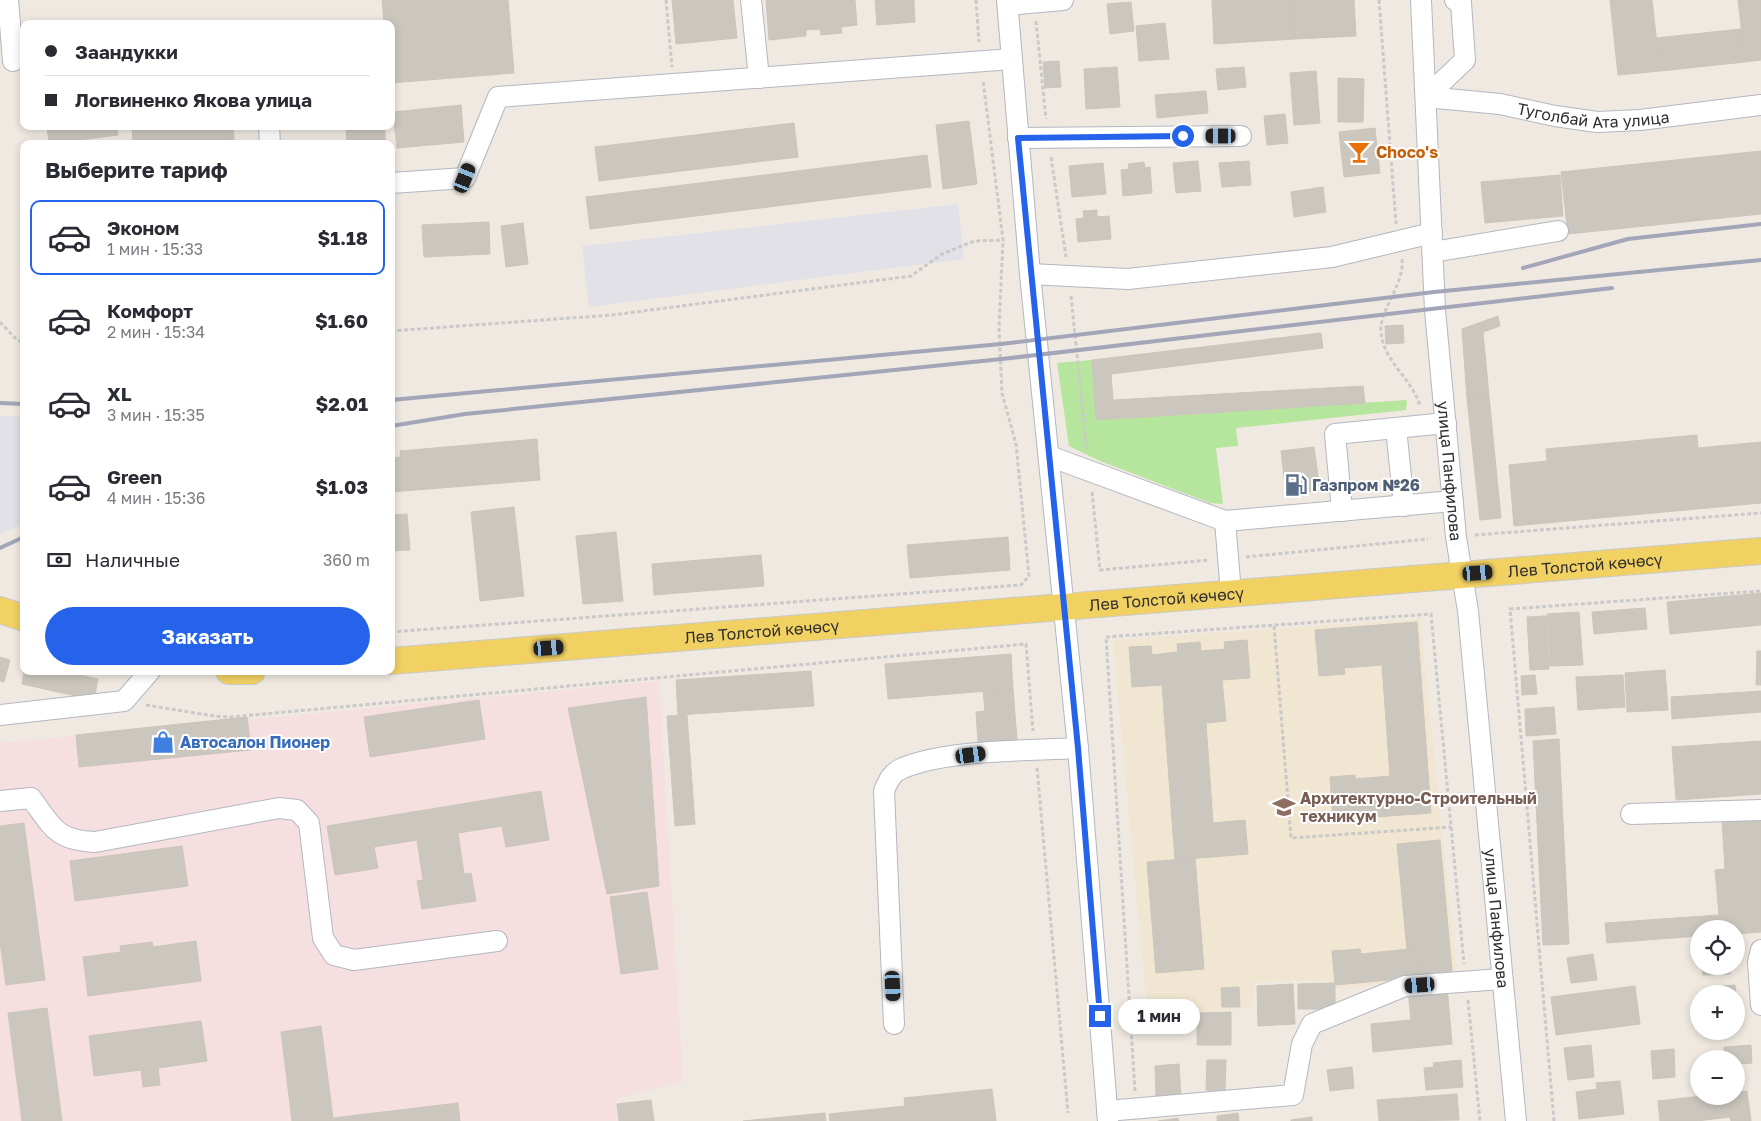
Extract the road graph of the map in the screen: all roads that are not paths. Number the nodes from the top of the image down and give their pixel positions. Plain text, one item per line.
1 (8, 0) edge
2 (751, 0) edge
3 (1063, 0) edge
4 (1421, 0) edge
5 (1455, 0) edge
6 (1008, 2) edge
7 (1012, 59) junction
8 (13, 61) dead end
9 (759, 78) junction
10 (1426, 97) junction
11 (1761, 105) edge
12 (1241, 136) dead end
13 (1018, 138) junction
14 (395, 183) edge
15 (1558, 231) dead end
16 (1432, 243) junction
17 (1030, 274) junction
18 (1446, 422) junction
19 (1396, 428) junction
20 (1049, 456) junction
21 (1453, 501) junction
22 (1404, 506) junction
23 (1342, 511) junction
24 (1225, 521) junction
25 (1761, 551) edge
26 (1463, 574) junction
27 (1231, 593) junction
28 (1063, 608) junction
29 (0, 610) edge
30 (20, 617) edge
31 (395, 661) edge
32 (147, 675) edge
33 (0, 715) edge
34 (1078, 748) junction
35 (0, 801) edge
36 (1761, 810) edge
37 (1631, 814) dead end
38 (497, 941) dead end
39 (1761, 950) edge
40 (1502, 978) junction
41 (1761, 1005) edge
42 (894, 1024) dead end
43 (1108, 1116) edge
44 (1516, 1121) edge

1 - 8 street
2 - 9 street
3 - 6 street
4 - 10 street, улица Панфилова
5 - 10 street
6 - 7 street
7 - 9 street
7 - 13 street
9 - 14 street
10 - 11 street, Туголбай Ата улица
10 - 16 street, улица Панфилова
12 - 13 street
13 - 17 street
15 - 16 street
16 - 17 street
16 - 18 street, улица Панфилова
17 - 20 street
18 - 19 street
18 - 21 street, улица Панфилова
19 - 22 street
19 - 23 street
20 - 24 street
20 - 28 street
21 - 22 street
21 - 26 street, улица Панфилова
22 - 23 street
23 - 24 street
24 - 27 street
25 - 26 main road, Лев Толстой көчөсү
26 - 27 main road, Лев Толстой көчөсү
26 - 40 street, улица Панфилова
27 - 28 main road, Лев Толстой көчөсү
28 - 31 main road, Лев Толстой көчөсү
28 - 34 street
29 - 30 main road
32 - 33 street
34 - 42 street
34 - 43 street
35 - 38 street
36 - 37 street
39 - 41 street
40 - 43 street
40 - 44 street, улица Панфилова

